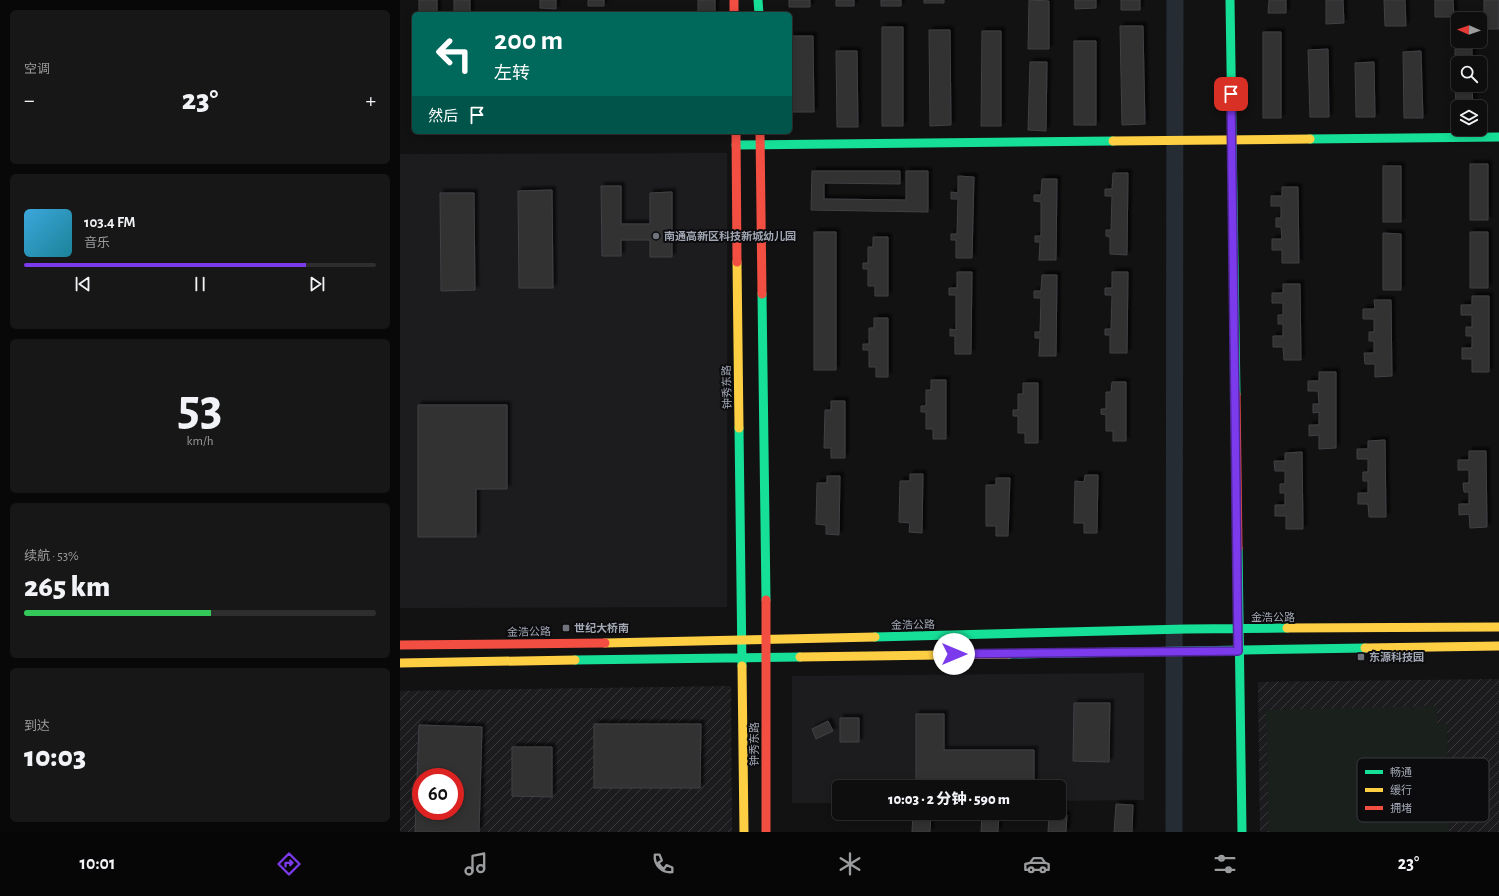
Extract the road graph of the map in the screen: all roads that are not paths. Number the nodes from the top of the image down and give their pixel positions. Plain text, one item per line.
1 (734, 0) edge
2 (758, 0) edge
3 (1230, 0) edge
4 (734, 12) edge
5 (759, 12) edge
6 (736, 134) edge
7 (760, 134) edge
8 (1499, 137) edge
9 (1232, 140) junction
10 (736, 145) junction
11 (761, 145) junction
12 (1499, 628) edge
13 (1238, 629) junction
14 (766, 640) junction
15 (742, 641) junction
16 (400, 645) edge
17 (1499, 646) edge
18 (1238, 651) junction
19 (742, 656) junction
20 (766, 656) junction
21 (400, 663) edge
22 (744, 832) edge
23 (766, 832) edge
24 (1242, 832) edge

1 - 4 main road
2 - 5 main road
3 - 9 main road
6 - 10 main road, 钟秀东路
7 - 11 main road
8 - 9 main road
9 - 11 main road
9 - 13 main road
10 - 11 main road
10 - 15 main road, 钟秀东路
11 - 14 main road
12 - 13 main road, 金浩公路
13 - 14 main road, 金浩公路
13 - 18 main road
14 - 15 main road, 金浩公路
14 - 20 main road, 钟秀东路
15 - 16 main road, 金浩公路
15 - 19 main road, 钟秀东路
17 - 18 main road
18 - 20 main road
18 - 24 main road
19 - 20 main road
19 - 21 main road
19 - 22 main road, 钟秀东路
20 - 23 main road, 钟秀东路

